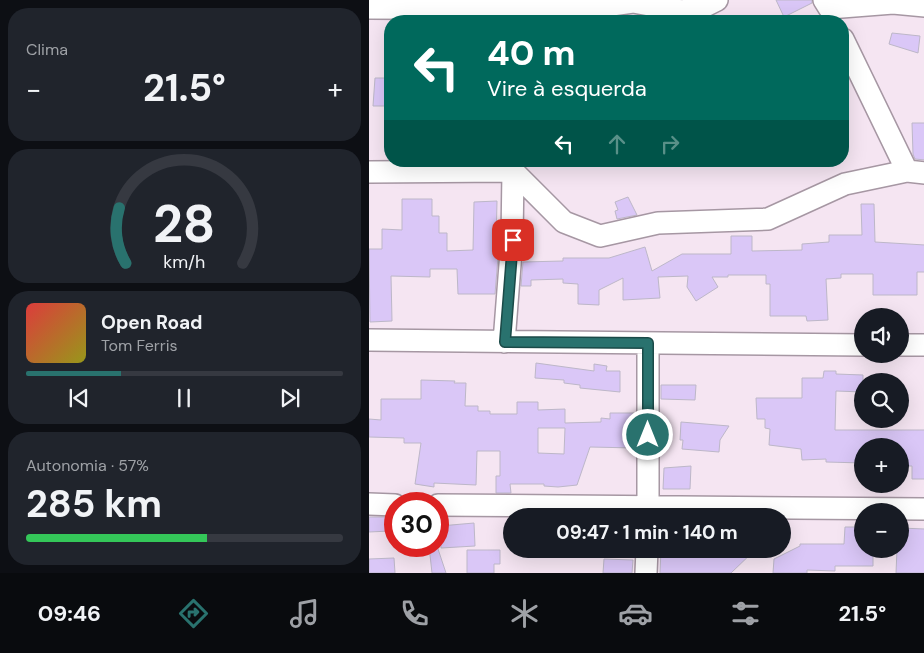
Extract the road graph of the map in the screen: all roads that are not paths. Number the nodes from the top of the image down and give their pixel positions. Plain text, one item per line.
1 (717, 0) edge
2 (583, 4) edge
3 (924, 6) edge
4 (369, 8) edge
5 (829, 10) edge
6 (849, 50) edge
7 (513, 171) junction
8 (369, 172) edge
9 (915, 172) edge
10 (369, 340) edge
11 (505, 342) junction
12 (648, 343) junction
13 (854, 345) edge
14 (909, 345) edge
15 (924, 345) edge
16 (369, 504) edge
17 (384, 505) edge
18 (449, 505) edge
19 (528, 508) edge
20 (649, 508) edge
21 (924, 509) edge
22 (791, 510) edge
23 (647, 558) edge
24 (646, 573) edge

1 - 2 street
2 - 4 street
3 - 5 street
6 - 9 street
7 - 8 street
7 - 9 street
7 - 11 street
10 - 11 street
11 - 12 street
12 - 13 street
12 - 20 street
14 - 15 street
16 - 17 street
18 - 19 street
21 - 22 street
23 - 24 street

